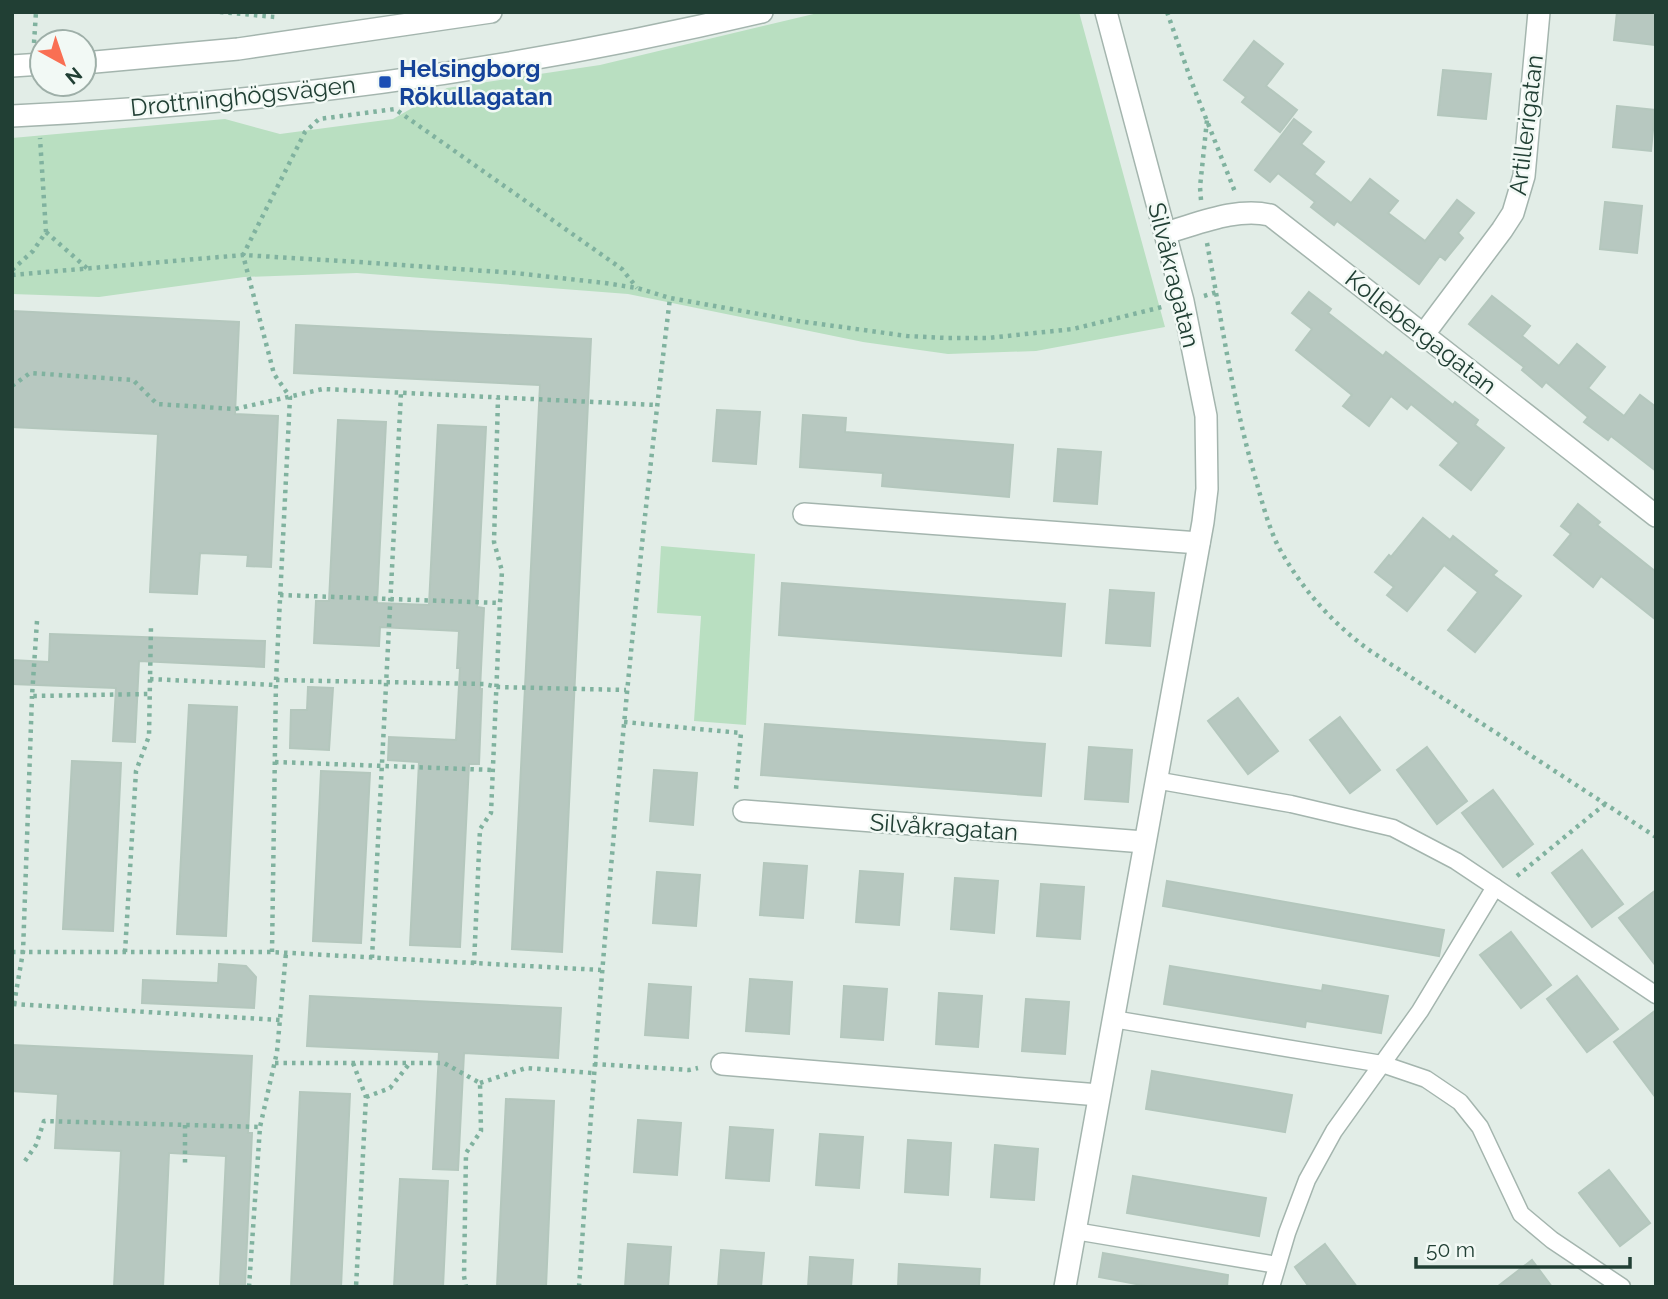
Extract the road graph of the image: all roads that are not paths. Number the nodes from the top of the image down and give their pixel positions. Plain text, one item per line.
1 (491, 12) edge
2 (762, 12) edge
3 (1106, 12) edge
4 (1539, 12) edge
5 (98, 62) edge
6 (12, 117) edge
7 (1165, 233) junction
8 (1424, 334) junction
9 (804, 514) dead end
10 (1656, 516) edge
11 (1199, 543) junction
12 (1155, 780) junction
13 (744, 811) road end
14 (1144, 842) junction
15 (1497, 889) junction
16 (1656, 995) edge
17 (1113, 1019) junction
18 (722, 1063) road end
19 (1382, 1064) junction
20 (1099, 1095) junction
21 (1075, 1231) junction
22 (1277, 1265) junction
23 (1065, 1287) edge
24 (1271, 1287) edge
25 (1622, 1287) edge

1 - 5 street, Drottninghögsvägen
2 - 6 street, Drottninghögsvägen
3 - 7 street, Silvåkragatan
4 - 8 street, Artillerigatan
7 - 8 street, Kollebergagatan
7 - 11 street, Silvåkragatan
8 - 10 street, Kollebergagatan
9 - 11 street
11 - 12 street, Silvåkragatan
12 - 14 street, Silvåkragatan
12 - 15 lane
13 - 14 street, Silvåkragatan
14 - 17 street, Silvåkragatan
15 - 16 lane
15 - 19 lane
17 - 19 lane
17 - 20 street, Silvåkragatan
18 - 20 street
19 - 22 lane
19 - 25 lane
20 - 21 street, Silvåkragatan
21 - 22 lane
21 - 23 street, Silvåkragatan
22 - 24 lane

